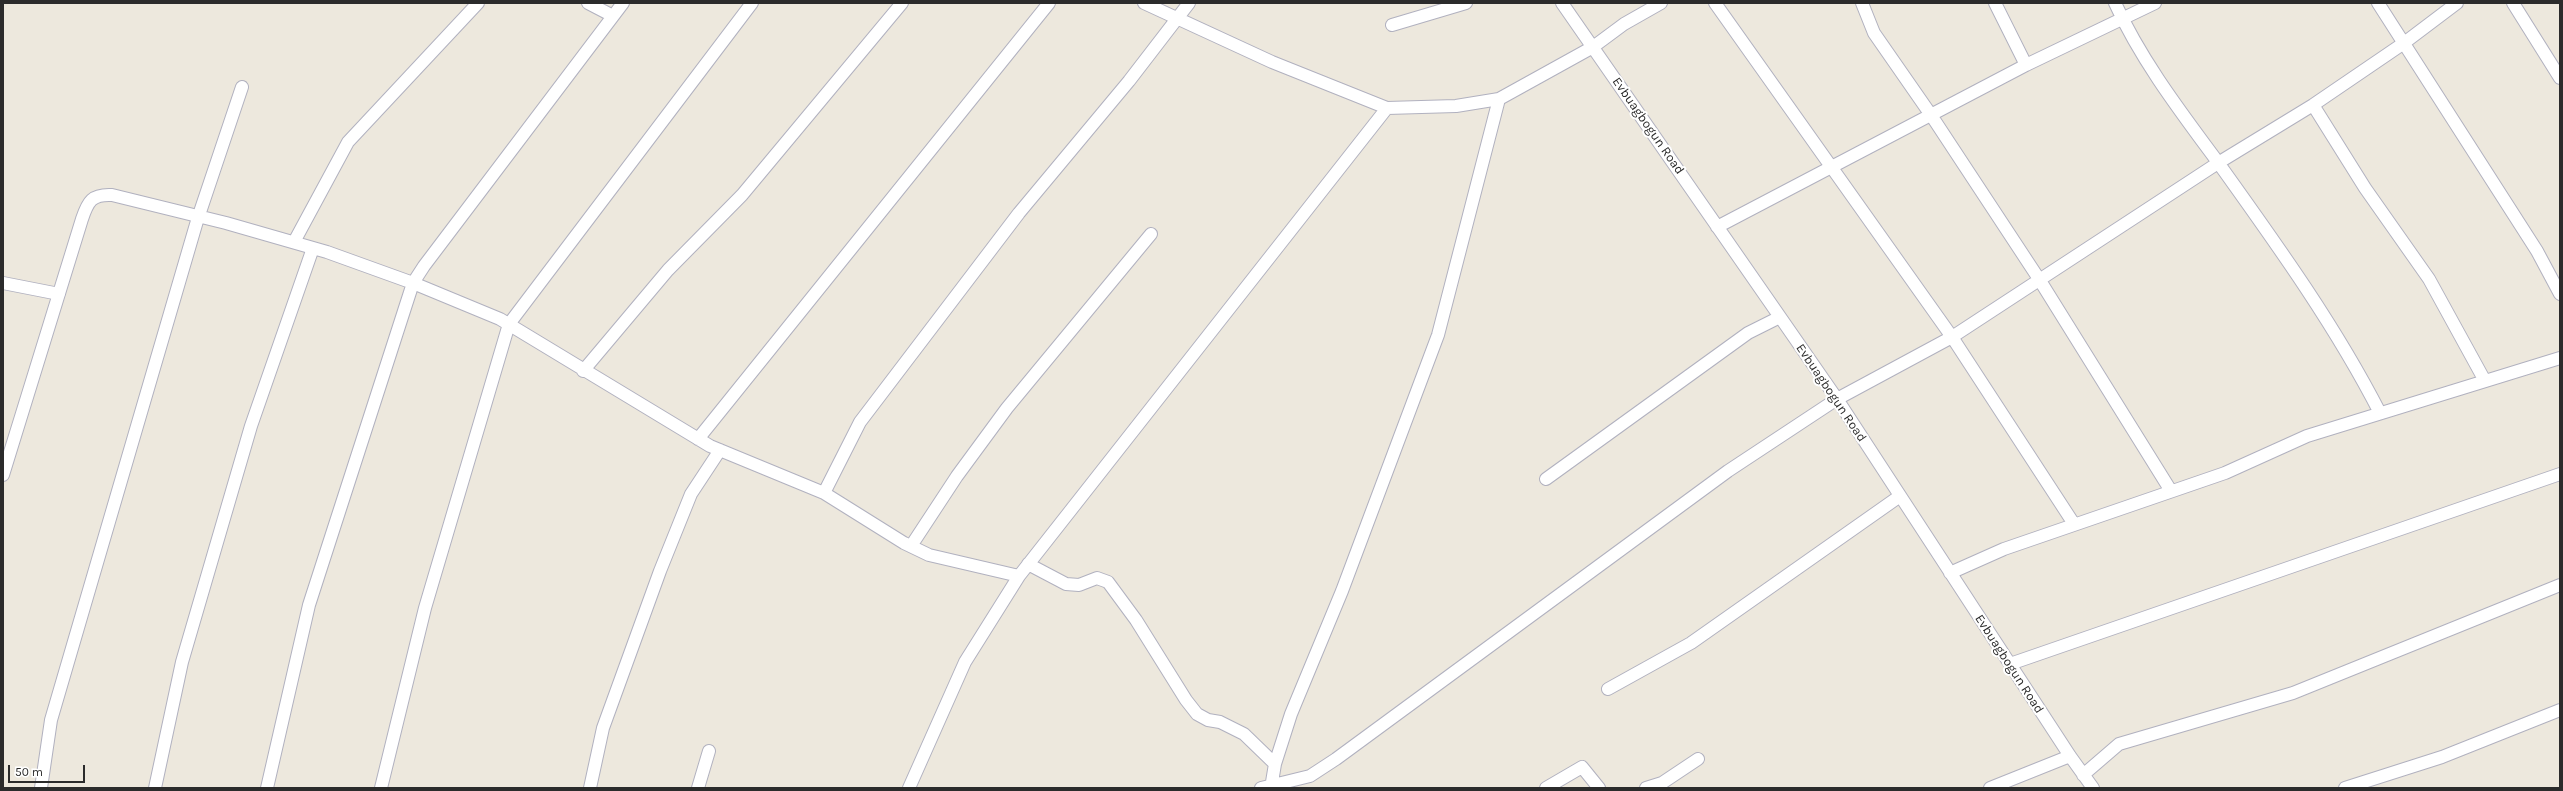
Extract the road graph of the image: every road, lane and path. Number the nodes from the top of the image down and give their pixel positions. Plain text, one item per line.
1 (478, 3) edge
2 (588, 3) edge
3 (623, 3) edge
4 (752, 3) edge
5 (902, 3) edge
6 (1049, 3) edge
7 (1144, 3) edge
8 (1189, 3) edge
9 (1466, 3) edge
10 (1562, 3) edge
11 (1661, 3) edge
12 (1715, 3) edge
13 (1862, 3) edge
14 (1995, 3) edge
15 (2115, 3) edge
16 (2155, 3) edge
17 (2378, 3) edge
18 (2457, 3) edge
19 (2513, 3) edge
20 (613, 16) junction
21 (1179, 19) junction
22 (2122, 19) junction
23 (1392, 25) dead end
24 (2404, 43) junction
25 (1593, 47) junction
26 (2026, 65) junction
27 (2560, 78) edge
28 (242, 86) dead end
29 (1499, 99) junction
30 (2313, 105) junction
31 (1387, 108) junction
32 (1931, 115) junction
33 (2218, 163) junction
34 (1833, 167) junction
35 (199, 216) junction
36 (1717, 227) junction
37 (1151, 234) dead end
38 (294, 242) junction
39 (313, 248) junction
40 (2039, 279) junction
41 (3, 283) edge
42 (413, 284) junction
43 (59, 294) junction
44 (2560, 294) edge
45 (1780, 317) junction
46 (508, 324) junction
47 (1952, 337) junction
48 (2560, 358) edge
49 (583, 371) junction
50 (2485, 381) junction
51 (1837, 399) junction
52 (2380, 413) junction
53 (698, 439) junction
54 (720, 450) junction
55 (2560, 474) edge
56 (3, 475) edge
57 (1546, 479) dead end
58 (2171, 491) junction
59 (824, 493) junction
60 (1900, 496) junction
61 (2074, 524) junction
62 (911, 546) junction
63 (1028, 564) junction
64 (1950, 573) junction
65 (1018, 576) junction
66 (2560, 585) edge
67 (2010, 664) junction
68 (1608, 689) dead end
69 (2560, 710) edge
70 (709, 752) dead end
71 (2070, 756) junction
72 (1698, 759) dead end
73 (1274, 764) junction
74 (2083, 775) junction
75 (41, 788) edge
76 (155, 788) edge
77 (267, 788) edge
78 (381, 788) edge
79 (590, 788) edge
80 (698, 788) edge
81 (910, 788) edge
82 (1267, 788) edge
83 (1546, 788) edge
84 (1599, 788) edge
85 (1646, 788) edge
86 (1990, 788) edge
87 (2092, 788) edge
88 (2345, 788) edge

1 - 38 street
2 - 20 street
3 - 20 street
4 - 46 street
5 - 49 street
6 - 53 street
7 - 21 street
8 - 21 street
9 - 23 street
10 - 25 street, Evbuagbogun Road
11 - 25 street
12 - 34 street
13 - 32 street
14 - 26 street
15 - 22 street
16 - 22 street
17 - 24 street
18 - 24 street
19 - 27 street
20 - 42 street
21 - 31 street
21 - 59 street
22 - 26 street
22 - 33 street
24 - 30 street
24 - 44 street
25 - 29 street
25 - 36 street, Evbuagbogun Road
26 - 32 street
28 - 35 street
29 - 31 street
29 - 73 street
30 - 33 street
30 - 50 street
31 - 63 street
32 - 34 street
32 - 40 street
33 - 40 street
33 - 52 street
34 - 36 street
34 - 47 street
35 - 38 street
35 - 43 street
35 - 75 street
36 - 45 street, Evbuagbogun Road
37 - 62 street
38 - 39 street
39 - 42 street
39 - 76 street
40 - 47 street
40 - 58 street
41 - 43 street
42 - 46 street
42 - 77 street
43 - 56 street
45 - 51 street, Evbuagbogun Road
45 - 57 street
46 - 49 street
46 - 78 street
47 - 51 street
47 - 61 street
48 - 50 street
49 - 53 street
50 - 52 street
51 - 60 street, Evbuagbogun Road
51 - 82 street
52 - 58 street
53 - 54 street
54 - 59 street
54 - 79 street
55 - 67 street
58 - 61 street
59 - 62 street
60 - 64 street, Evbuagbogun Road
60 - 68 street
61 - 64 street
62 - 65 street
63 - 65 street
63 - 73 street
64 - 67 street, Evbuagbogun Road
65 - 81 street
66 - 74 street
67 - 71 street, Evbuagbogun Road
69 - 88 street
70 - 80 street
71 - 74 street, Evbuagbogun Road
71 - 86 street
72 - 85 street
73 - 82 street
74 - 87 street, Evbuagbogun Road
83 - 84 street

